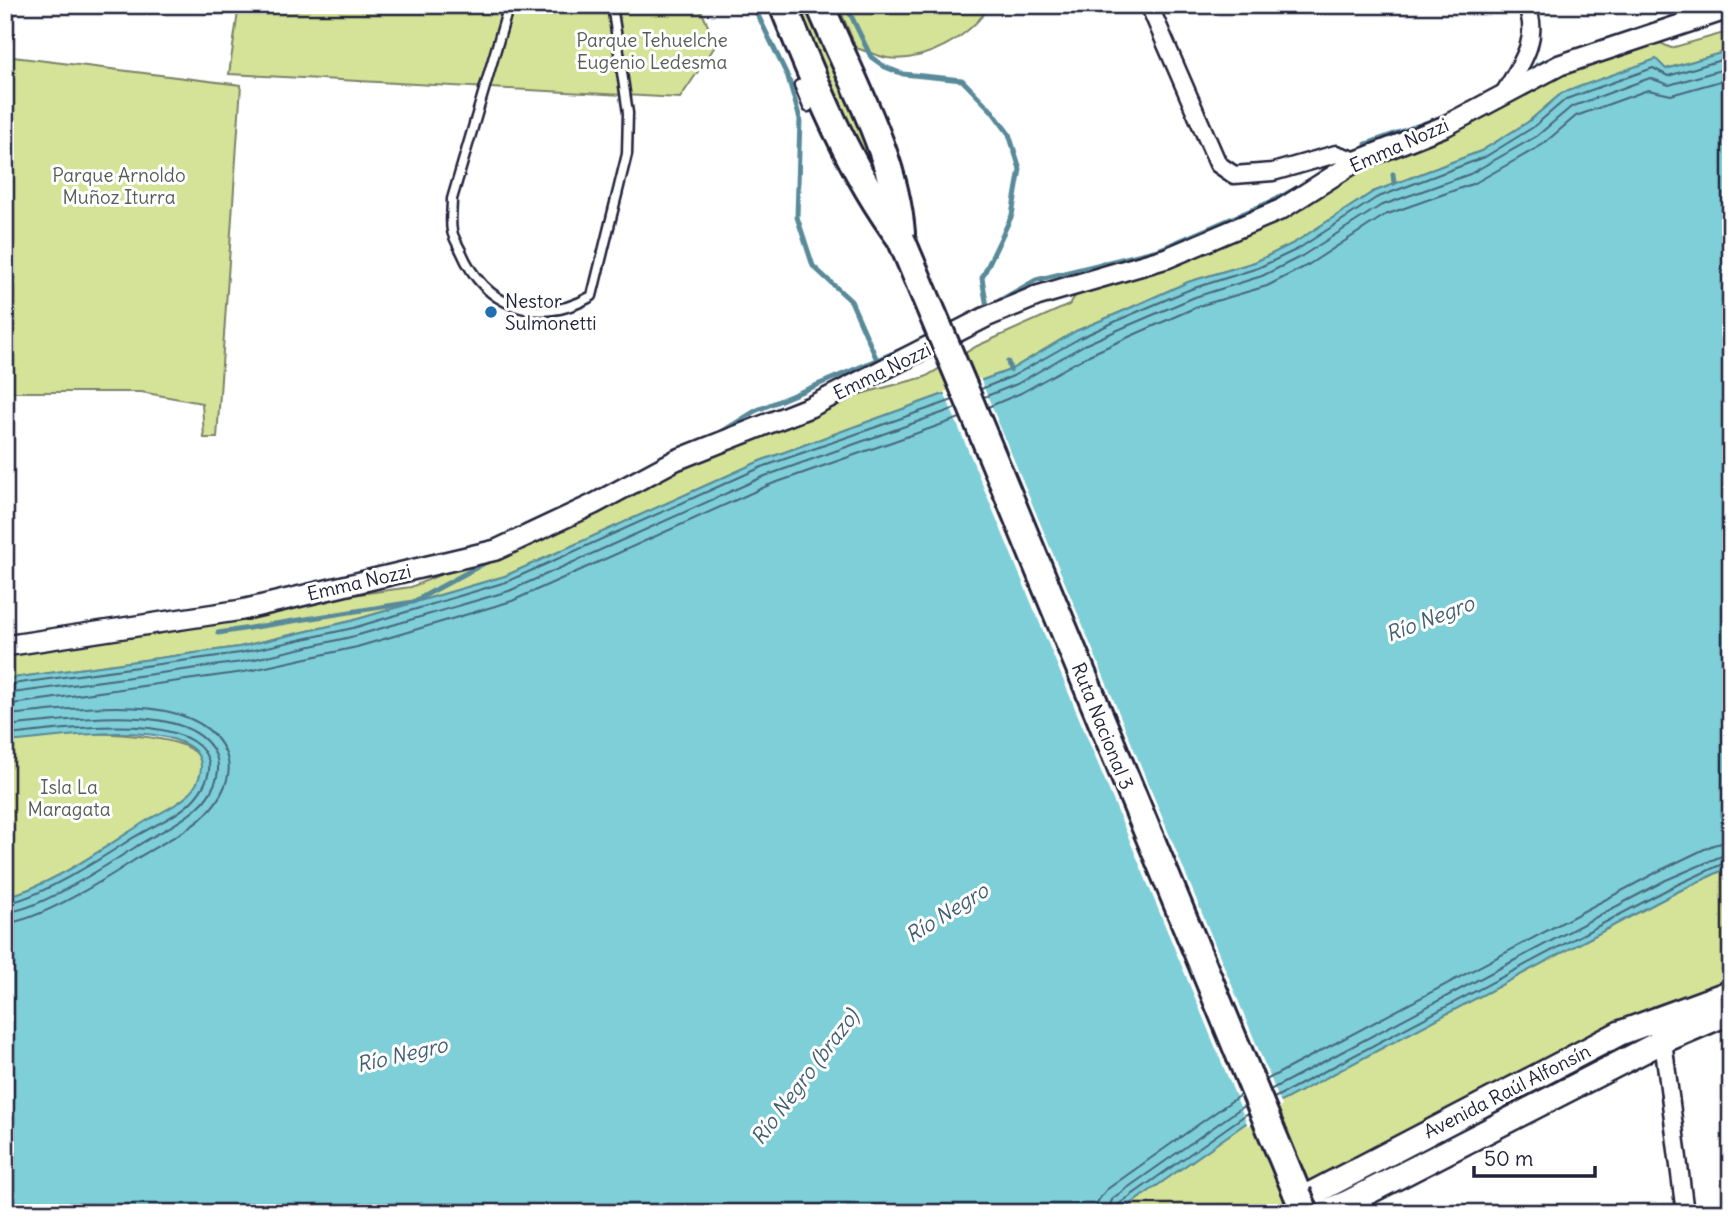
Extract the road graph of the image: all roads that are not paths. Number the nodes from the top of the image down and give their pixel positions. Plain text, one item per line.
1 (509, 5) edge
2 (612, 5) edge
3 (783, 5) edge
4 (820, 5) edge
5 (1149, 5) edge
6 (1526, 5) edge
7 (1731, 8) edge
8 (813, 80) junction
9 (1503, 96) junction
10 (808, 107) dead end
11 (1357, 161) junction
12 (901, 239) junction
13 (5, 646) edge
14 (1731, 992) edge
15 (1731, 1012) edge
16 (1657, 1032) junction
17 (1295, 1213) edge
18 (1305, 1213) edge
19 (1322, 1213) edge
20 (1685, 1213) edge

1 - 2 lane
3 - 8 highway
4 - 12 highway
5 - 11 street
6 - 9 street
7 - 9 street, Emma Nozzi
8 - 10 lane
8 - 12 highway
9 - 11 street, Emma Nozzi
11 - 13 street, Emma Nozzi
12 - 18 highway, Ruta Nacional 3, bridge
14 - 16 main road, Avenida Raúl Alfonsín
15 - 16 main road, Avenida Raúl Alfonsín
16 - 17 main road, Avenida Raúl Alfonsín
16 - 19 main road, Avenida Raúl Alfonsín
16 - 20 street

